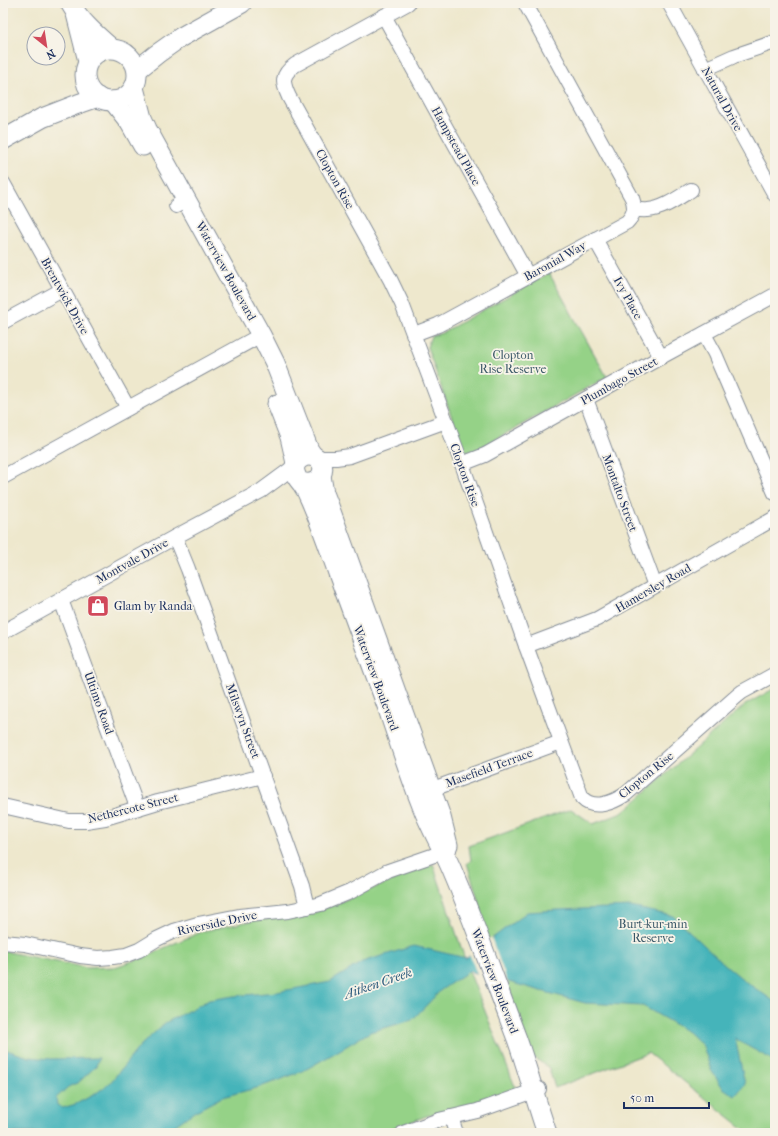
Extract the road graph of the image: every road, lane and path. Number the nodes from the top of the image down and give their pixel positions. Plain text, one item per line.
1 (242, 3) edge
2 (408, 3) edge
3 (525, 3) edge
4 (669, 3) edge
5 (73, 8) edge
6 (384, 16) junction
7 (775, 42) edge
8 (127, 65) junction
9 (705, 69) junction
10 (86, 70) junction
11 (105, 99) junction
12 (42, 118) junction
13 (3, 140) edge
14 (3, 183) edge
15 (691, 190) dead end
16 (775, 195) edge
17 (181, 203) junction
18 (635, 209) junction
19 (595, 239) junction
20 (528, 276) junction
21 (62, 290) junction
22 (775, 295) edge
23 (3, 322) edge
24 (414, 334) junction
25 (704, 334) junction
26 (256, 338) junction
27 (661, 357) junction
28 (586, 399) junction
29 (128, 408) junction
30 (446, 421) junction
31 (462, 464) junction
32 (318, 466) junction
33 (298, 473) junction
34 (3, 476) edge
35 (775, 493) edge
36 (775, 518) edge
37 (175, 537) junction
38 (655, 586) junction
39 (61, 600) junction
40 (3, 632) edge
41 (370, 642) junction
42 (526, 646) junction
43 (775, 674) edge
44 (561, 742) junction
45 (263, 776) junction
46 (425, 792) junction
47 (3, 806) edge
48 (137, 808) junction
49 (446, 851) junction
50 (307, 907) junction
51 (3, 942) edge
52 (536, 1090) junction
53 (451, 1117) junction
54 (403, 1133) edge
55 (456, 1133) edge
56 (547, 1133) edge
57 (558, 1133) edge

1 - 8 street
2 - 6 street, Clopton Rise
3 - 18 street
4 - 9 street, Natural Drive
5 - 8 street
5 - 10 street
6 - 20 street, Hampstead Place
6 - 24 street, Clopton Rise
7 - 9 street
8 - 10 street
8 - 11 street
8 - 17 street, Waterview Boulevard
9 - 16 street, Natural Drive
10 - 11 street
10 - 12 street
11 - 12 street
11 - 17 street, Waterview Boulevard
12 - 13 street
14 - 21 street, Brentwick Drive
15 - 18 street
17 - 26 street, Waterview Boulevard
18 - 19 street, Baronial Way
19 - 20 street, Baronial Way
19 - 27 street, Ivy Place
20 - 24 street, Baronial Way
21 - 23 street
21 - 29 street, Brentwick Drive
22 - 25 street, Plumbago Street
24 - 30 street, Clopton Rise
25 - 27 street, Plumbago Street
25 - 35 street
26 - 29 street
26 - 32 street, Waterview Boulevard
26 - 33 street, Waterview Boulevard
27 - 28 street, Plumbago Street
28 - 31 street, Plumbago Street
28 - 38 street, Montalto Street
29 - 34 street
30 - 31 street, Clopton Rise
30 - 32 street
31 - 42 street, Clopton Rise
32 - 33 street
32 - 33 street
32 - 41 street, Waterview Boulevard
33 - 37 street, Montvale Drive
33 - 41 street, Waterview Boulevard
36 - 38 street, Hamersley Road
37 - 39 street, Montvale Drive
37 - 45 street, Milswyn Street
38 - 42 street, Hamersley Road
39 - 40 street, Montvale Drive
39 - 48 street, Ultimo Road
41 - 46 street, Waterview Boulevard
42 - 44 street, Clopton Rise
43 - 44 street, Clopton Rise
44 - 46 street, Masefield Terrace
45 - 48 street, Nethercote Street
45 - 50 street, Milswyn Street
46 - 49 street, Waterview Boulevard
47 - 48 street, Nethercote Street
49 - 50 street, Riverside Drive
49 - 52 street, Waterview Boulevard
50 - 51 street, Riverside Drive
52 - 53 street
52 - 56 street, Waterview Boulevard
52 - 57 street, Waterview Boulevard
53 - 54 street
53 - 55 street

